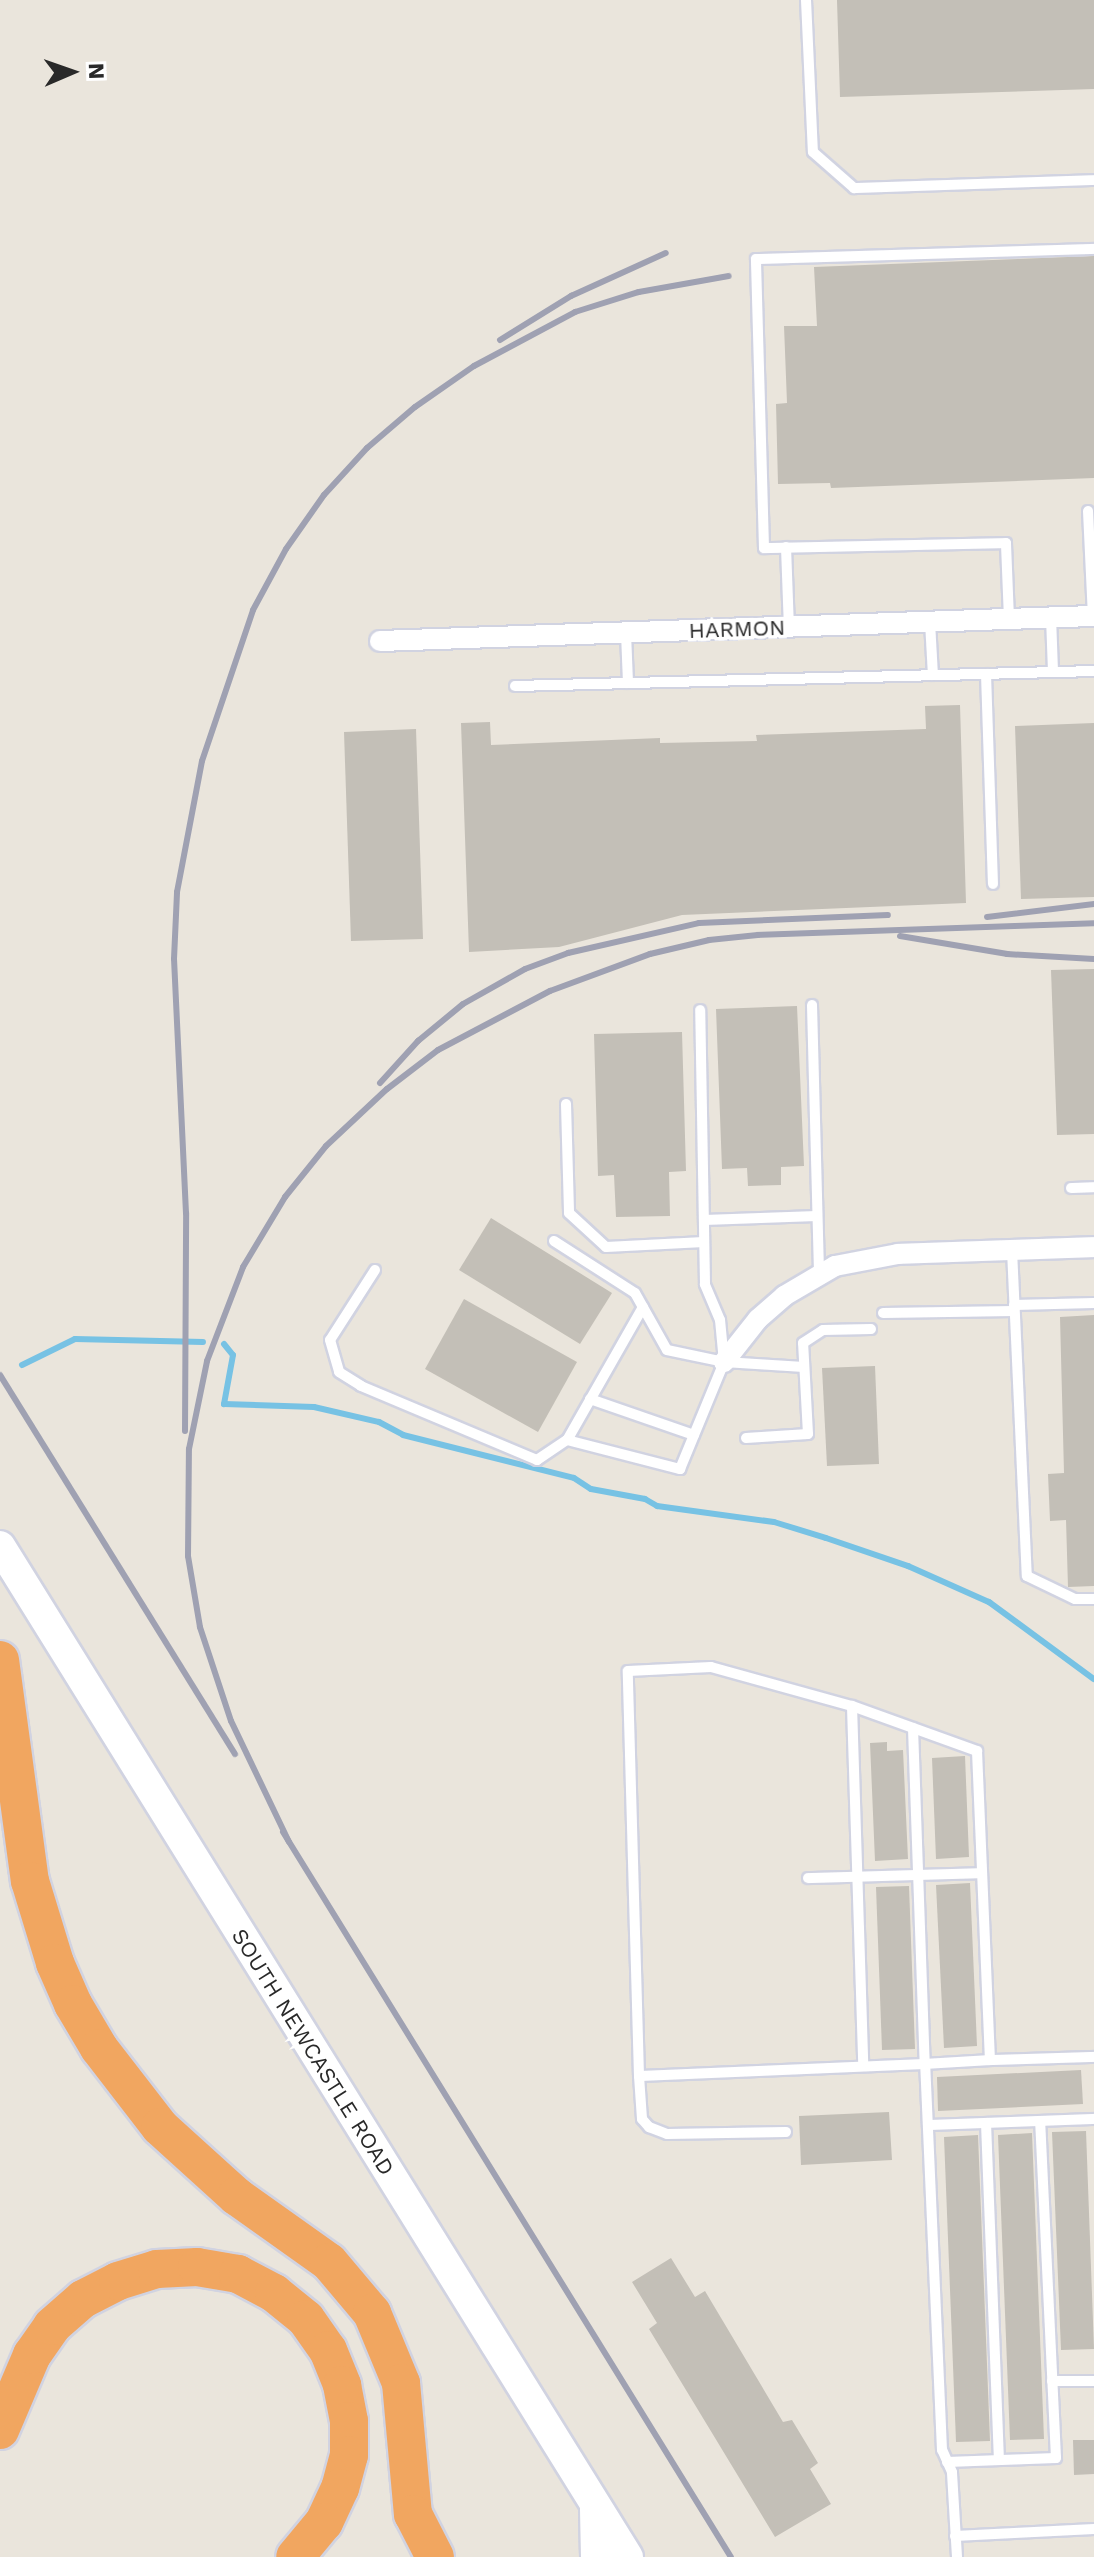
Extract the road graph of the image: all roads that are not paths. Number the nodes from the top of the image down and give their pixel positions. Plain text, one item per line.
1 (806, 0) edge
2 (1094, 180) edge
3 (1094, 249) edge
4 (1088, 511) dead end
5 (786, 547) junction
6 (1093, 616) edge
7 (1051, 617) junction
8 (1009, 619) junction
9 (930, 622) junction
10 (789, 627) junction
11 (626, 633) junction
12 (380, 641) dead end
13 (1094, 671) edge
14 (1053, 672) junction
15 (986, 674) junction
16 (933, 675) junction
17 (628, 683) junction
18 (515, 686) dead end
19 (993, 884) dead end
20 (812, 1005) dead end
21 (700, 1010) dead end
22 (566, 1104) dead end
23 (1094, 1187) edge
24 (1071, 1188) dead end
25 (817, 1216) junction
26 (704, 1220) junction
27 (554, 1241) dead end
28 (704, 1242) junction
29 (1094, 1247) edge
30 (1012, 1250) junction
31 (375, 1270) dead end
32 (819, 1274) junction
33 (1094, 1303) edge
34 (643, 1307) junction
35 (1014, 1308) junction
36 (883, 1313) dead end
37 (871, 1329) dead end
38 (724, 1362) junction
39 (804, 1367) junction
40 (590, 1399) junction
41 (694, 1435) junction
42 (746, 1438) dead end
43 (567, 1440) junction
44 (0, 1546) edge
45 (1094, 1599) edge
46 (1, 1673) edge
47 (852, 1706) junction
48 (913, 1728) junction
49 (982, 1873) junction
50 (918, 1874) junction
51 (857, 1876) junction
52 (808, 1878) dead end
53 (1094, 2057) edge
54 (990, 2060) junction
55 (925, 2064) junction
56 (863, 2066) junction
57 (639, 2076) junction
58 (1094, 2119) edge
59 (1040, 2121) junction
60 (986, 2123) junction
61 (928, 2125) junction
62 (786, 2132) dead end
63 (1052, 2381) junction
64 (1094, 2381) edge
65 (0, 2430) edge
66 (999, 2460) junction
67 (950, 2467) junction
68 (595, 2507) junction
69 (1094, 2529) edge
70 (955, 2536) junction
71 (295, 2557) edge
72 (435, 2557) edge
73 (596, 2557) edge
74 (628, 2557) edge
75 (957, 2557) edge

1 - 2 lane
3 - 5 lane
4 - 6 lane
5 - 8 lane
5 - 10 lane
6 - 7 street, HARMON
7 - 8 street, HARMON
7 - 14 lane
8 - 9 street, HARMON
9 - 10 street, HARMON
9 - 16 lane
10 - 11 street, HARMON
11 - 12 street, HARMON
11 - 17 lane
13 - 14 lane
14 - 15 lane
15 - 16 lane
15 - 19 lane
16 - 17 lane
17 - 18 lane
20 - 25 lane
21 - 26 lane
22 - 28 lane
23 - 24 lane
25 - 26 lane
25 - 32 lane
26 - 28 lane
27 - 34 lane
28 - 38 lane
29 - 30 street
30 - 32 street
30 - 35 lane
31 - 43 lane
32 - 38 street
33 - 35 lane
34 - 38 lane
34 - 40 lane
35 - 36 lane
35 - 45 lane
37 - 39 lane
38 - 39 lane
38 - 41 lane
39 - 42 lane
40 - 41 lane
40 - 43 lane
41 - 43 lane
44 - 68 street, SOUTH NEWCASTLE ROAD
46 - 72 highway
47 - 48 lane
47 - 51 lane
47 - 57 lane
48 - 49 lane
48 - 50 lane
49 - 50 lane
49 - 54 lane
50 - 51 lane
50 - 55 lane
51 - 52 lane
51 - 56 lane
53 - 54 lane
54 - 55 lane
55 - 56 lane
55 - 61 lane
56 - 57 lane
57 - 62 lane
58 - 59 lane
59 - 60 lane
59 - 63 lane
60 - 61 lane
60 - 66 lane
61 - 67 lane
63 - 64 lane
63 - 66 lane
65 - 71 highway
66 - 67 lane
67 - 70 lane
68 - 73 street
68 - 74 street, SOUTH NEWCASTLE ROAD
69 - 70 lane
70 - 75 lane

